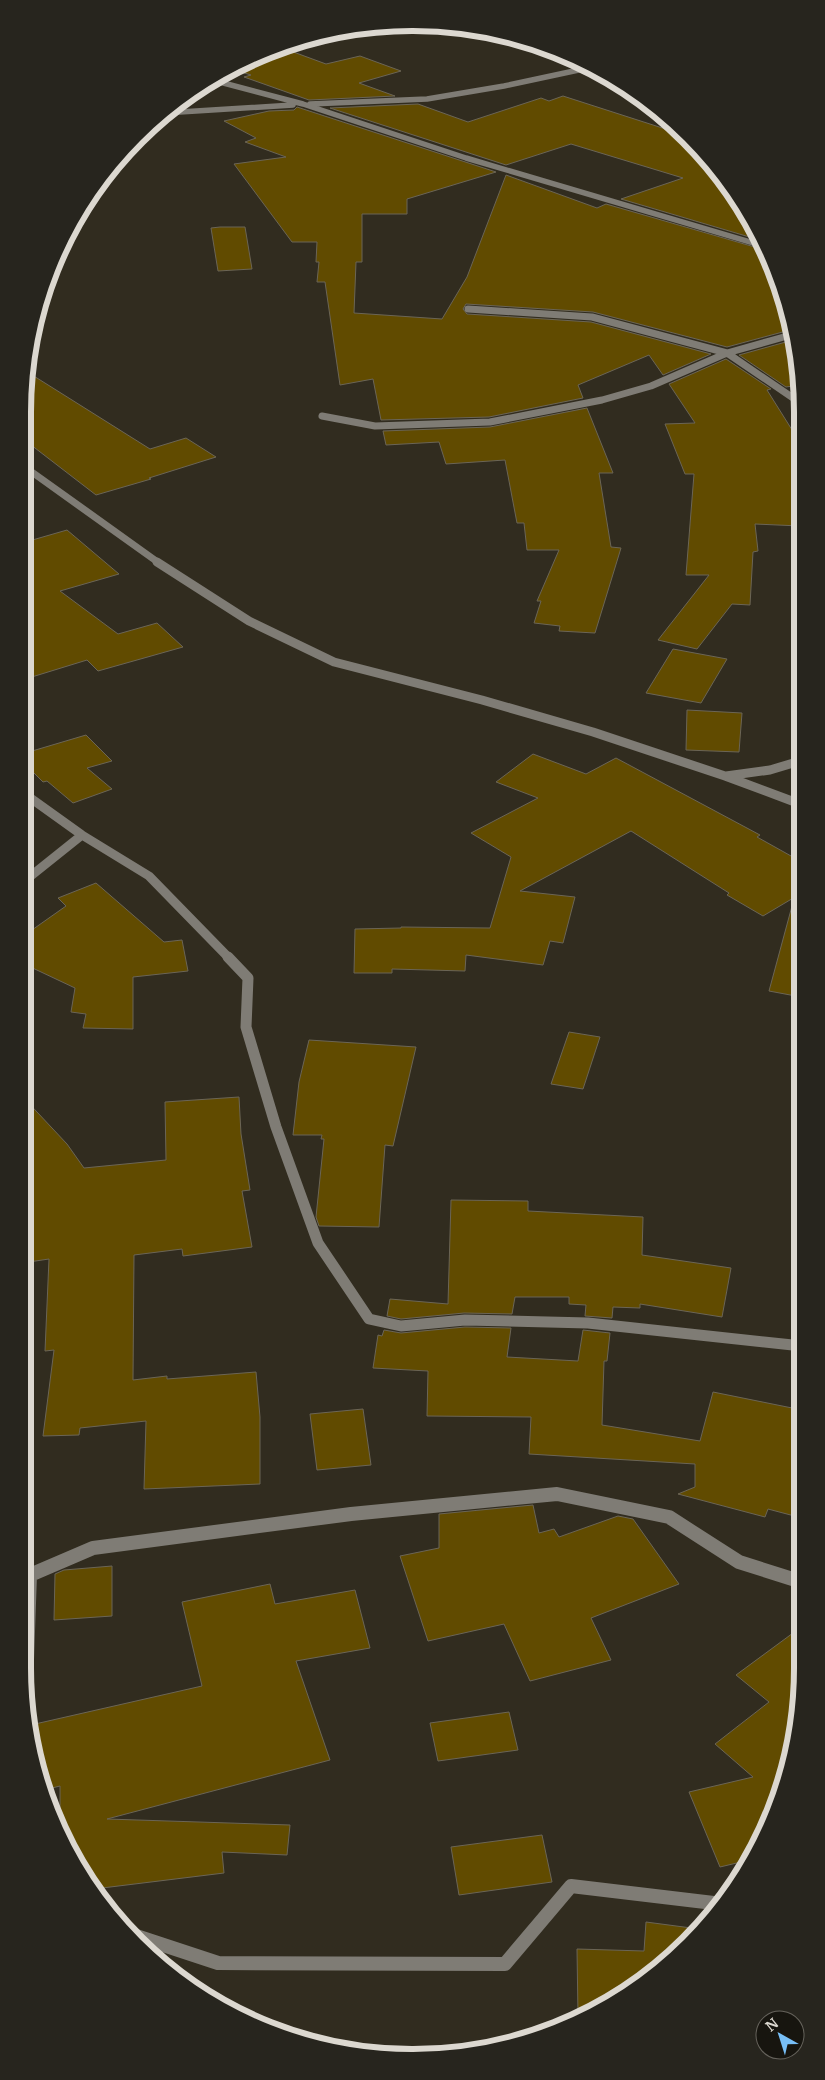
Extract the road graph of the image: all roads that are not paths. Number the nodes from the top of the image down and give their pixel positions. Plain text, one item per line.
1 (579, 70) edge
2 (221, 82) edge
3 (303, 104) junction
4 (177, 112) edge
5 (753, 243) edge
6 (468, 309) dead end
7 (786, 337) edge
8 (727, 354) junction
9 (793, 398) edge
10 (322, 416) dead end
11 (31, 472) edge
12 (794, 763) edge
13 (725, 776) junction
14 (31, 798) edge
15 (794, 802) edge
16 (82, 834) junction
17 (31, 876) edge
18 (794, 1345) edge
19 (31, 1571) edge
20 (794, 1579) edge
21 (713, 1903) edge
22 (145, 1939) edge

1 - 3 street
2 - 3 street
3 - 4 street
3 - 5 street
6 - 8 street
7 - 8 street
8 - 9 street
8 - 10 street
11 - 13 street
12 - 13 street
13 - 15 street
14 - 16 street
16 - 17 street
16 - 18 street
19 - 20 street
21 - 22 street

